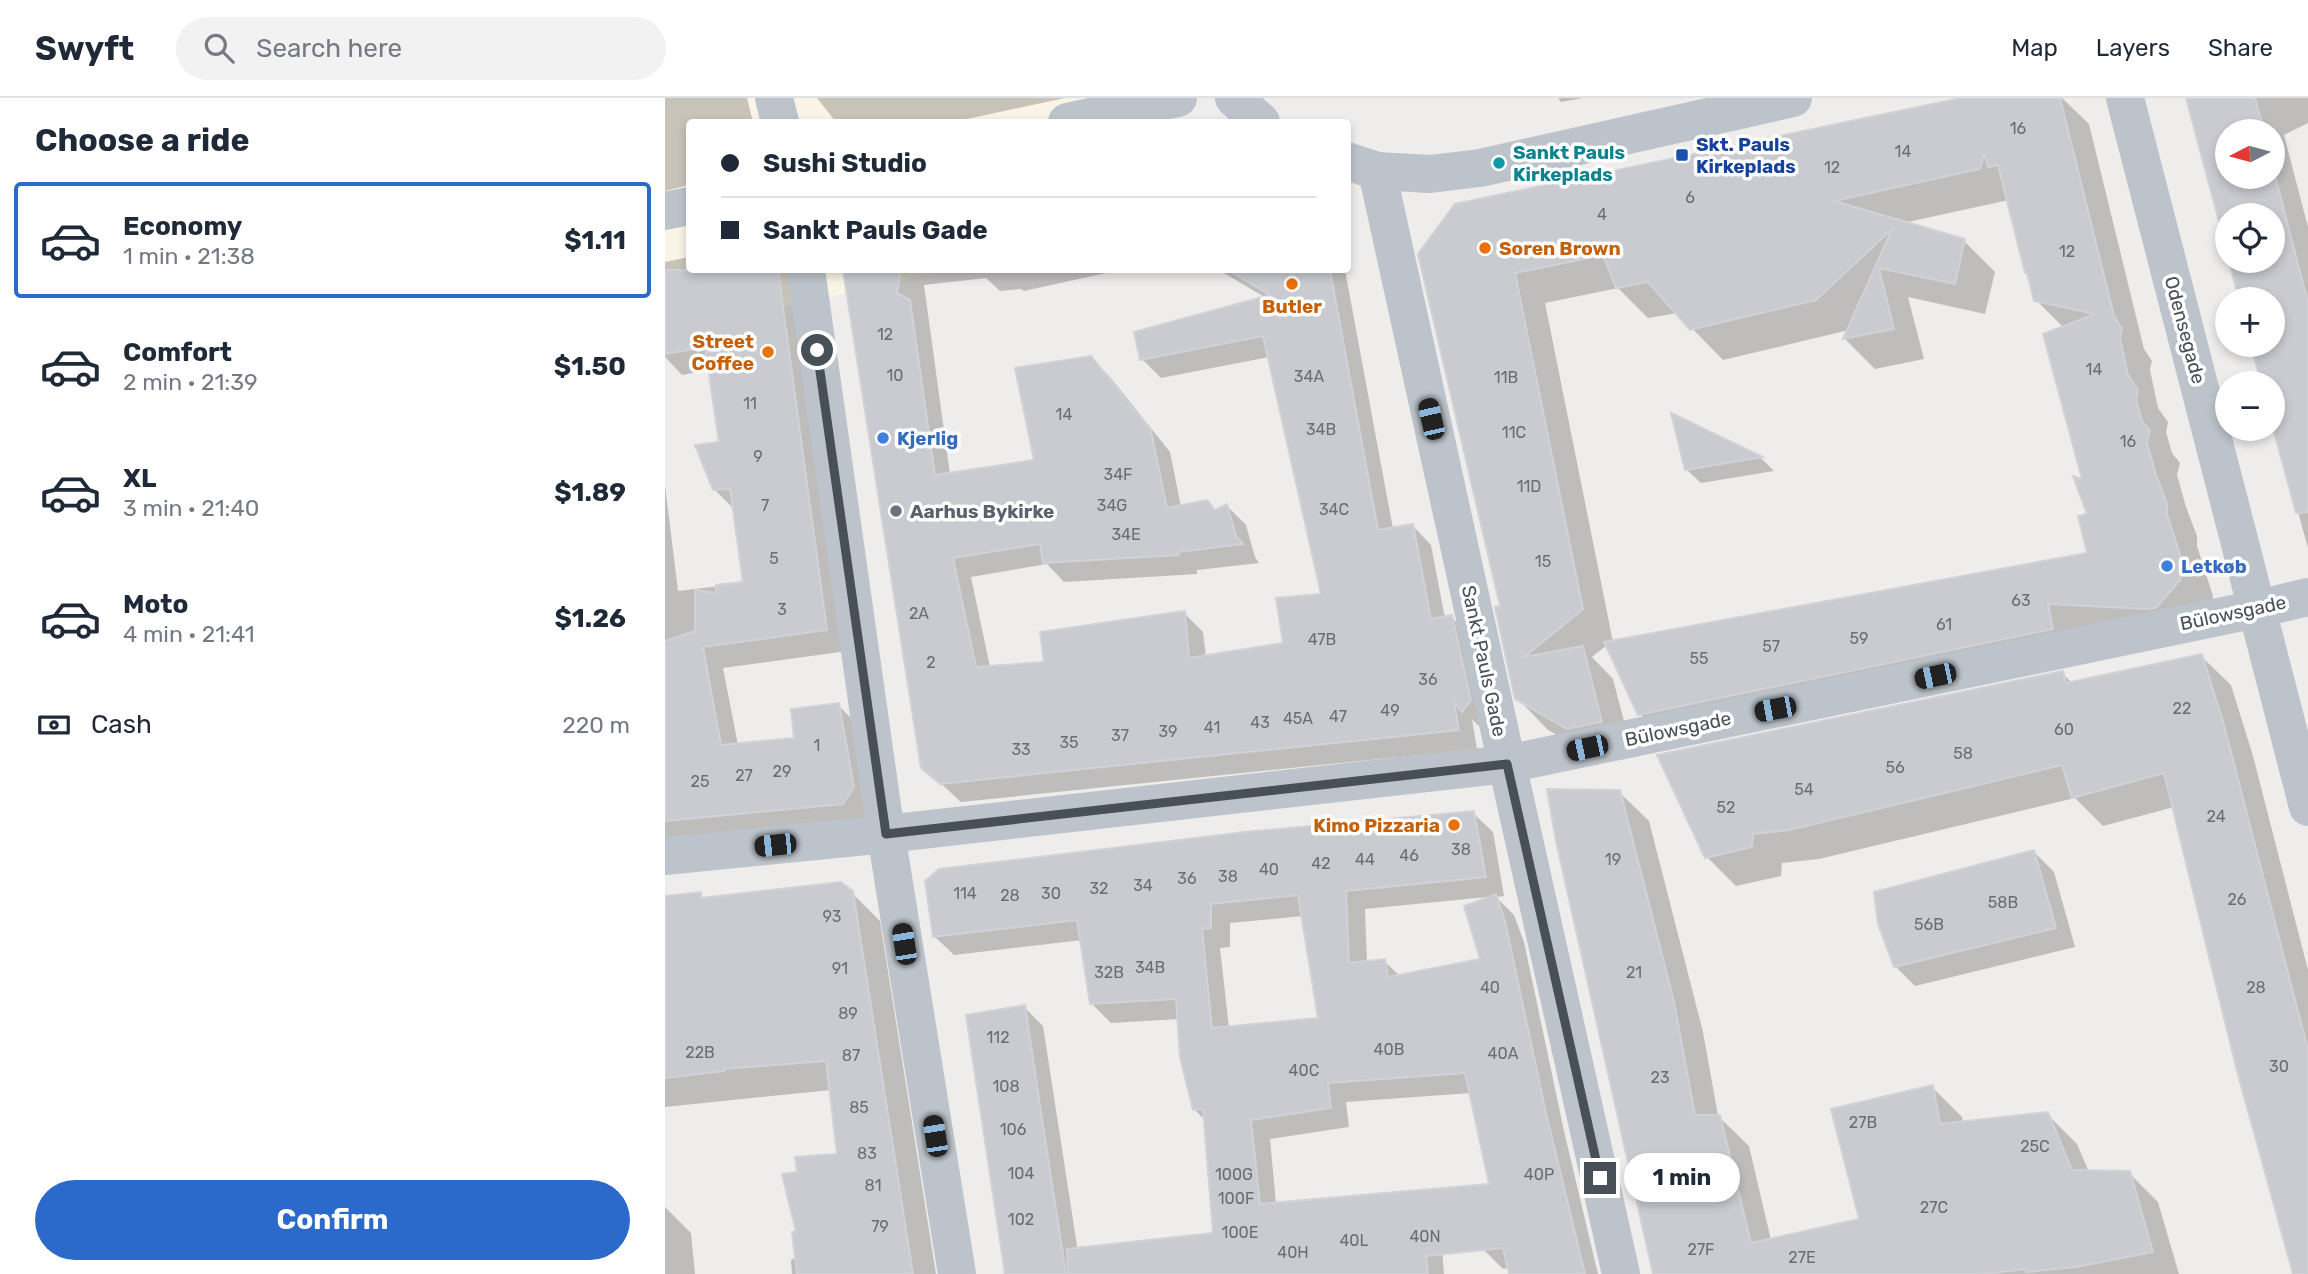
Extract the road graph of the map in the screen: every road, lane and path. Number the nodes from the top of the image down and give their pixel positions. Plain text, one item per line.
1 (774, 98) edge
2 (1178, 98) edge
3 (1234, 98) edge
4 (1793, 98) edge
5 (2125, 98) edge
6 (779, 119) edge
7 (1081, 119) edge
8 (1258, 119) edge
9 (1362, 166) edge
10 (686, 207) edge
11 (665, 211) edge
12 (806, 273) edge
13 (2308, 597) edge
14 (2257, 609) junction
15 (1507, 764) junction
16 (2308, 807) edge
17 (886, 834) junction
18 (665, 856) edge
19 (957, 1274) edge
20 (1621, 1274) edge

1 - 6 street
2 - 7 street
3 - 8 street
4 - 9 street
5 - 14 street, Odensegade
9 - 15 street, Sankt Pauls Gade
10 - 11 street
12 - 17 street
13 - 14 street, Bülowsgade
14 - 15 street, Bülowsgade
14 - 16 street, Odensegade
15 - 17 street, Bülowsgade
15 - 20 street, Sankt Pauls Gade
17 - 18 street, Bülowsgade
17 - 19 street

